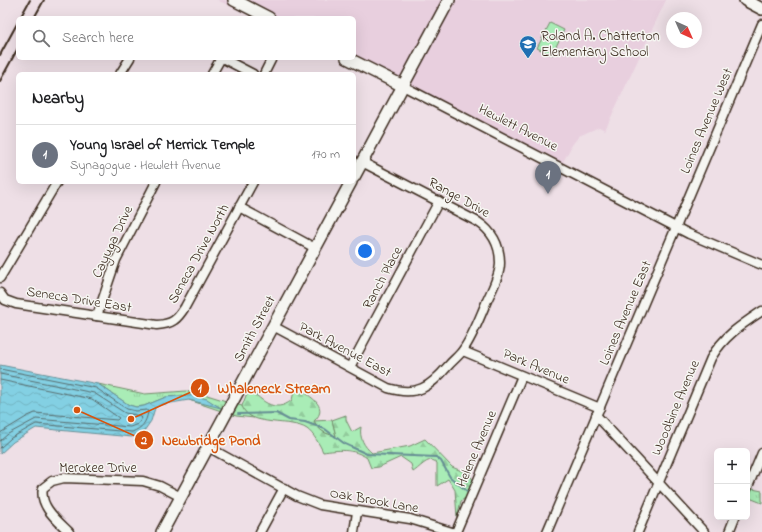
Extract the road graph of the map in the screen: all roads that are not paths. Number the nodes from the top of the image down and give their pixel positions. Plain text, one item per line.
1 (234, 0) edge
2 (449, 0) edge
3 (745, 0) edge
4 (762, 9) edge
5 (265, 16) edge
6 (762, 24) edge
7 (129, 60) edge
8 (220, 60) edge
9 (225, 60) edge
10 (271, 60) edge
11 (351, 60) edge
12 (121, 72) edge
13 (213, 72) edge
14 (250, 72) edge
15 (265, 72) edge
16 (403, 86) junction
17 (362, 162) junction
18 (356, 173) edge
19 (55, 184) edge
20 (155, 184) edge
21 (252, 184) edge
22 (351, 184) edge
23 (439, 201) junction
24 (239, 207) junction
25 (676, 228) junction
26 (315, 248) junction
27 (762, 265) edge
28 (0, 278) edge
29 (0, 294) edge
30 (762, 311) edge
31 (97, 316) junction
32 (158, 325) joint
33 (273, 326) junction
34 (463, 351) junction
35 (350, 368) junction
36 (522, 376) junction
37 (598, 411) junction
38 (208, 447) junction
39 (762, 453) edge
40 (659, 482) junction
41 (749, 484) edge
42 (284, 488) junction
43 (181, 497) junction
44 (357, 512) junction
45 (734, 520) edge
46 (68, 532) edge
47 (162, 532) edge
48 (260, 532) edge
49 (354, 532) edge
50 (452, 532) edge
51 (456, 532) edge
52 (546, 532) edge
53 (638, 532) edge
54 (704, 532) edge
55 (729, 532) edge

1 - 5 street
2 - 16 street
3 - 4 street
6 - 25 street, Loines Avenue West
7 - 12 street
8 - 13 street
9 - 14 street
10 - 15 street
11 - 16 street, Hewlett Avenue
16 - 17 street
16 - 25 street, Hewlett Avenue
17 - 18 street
17 - 23 street, Range Drive
19 - 28 street
20 - 31 street, Cayuga Drive
21 - 24 street, Seneca Drive North
22 - 26 street, Smith Street
23 - 34 street, Range Drive
23 - 35 street, Ranch Place
24 - 26 street
24 - 32 street, Seneca Drive North
25 - 27 street, Hewlett Avenue
25 - 37 street, Loines Avenue East
26 - 33 street, Smith Street
29 - 31 street, Seneca Drive East
30 - 40 street, Woodbine Avenue
31 - 32 street, Seneca Drive East
33 - 35 street, Park Avenue East
33 - 38 street, Smith Street
34 - 35 street, Park Avenue East
34 - 36 street, Park Avenue
36 - 37 street, Park Avenue
36 - 51 street, Helene Avenue
37 - 40 street, Park Avenue
37 - 52 street, Loines Avenue East
38 - 42 street, Oak Brook Lane
38 - 43 street, Smith Street
39 - 41 street
40 - 53 street, Woodbine Avenue
40 - 54 street, Park Avenue
42 - 44 street, Oak Brook Lane
42 - 48 street
43 - 46 street, Merokee Drive
43 - 47 street, Smith Street
44 - 49 street
44 - 50 street, Oak Brook Lane
45 - 55 street

